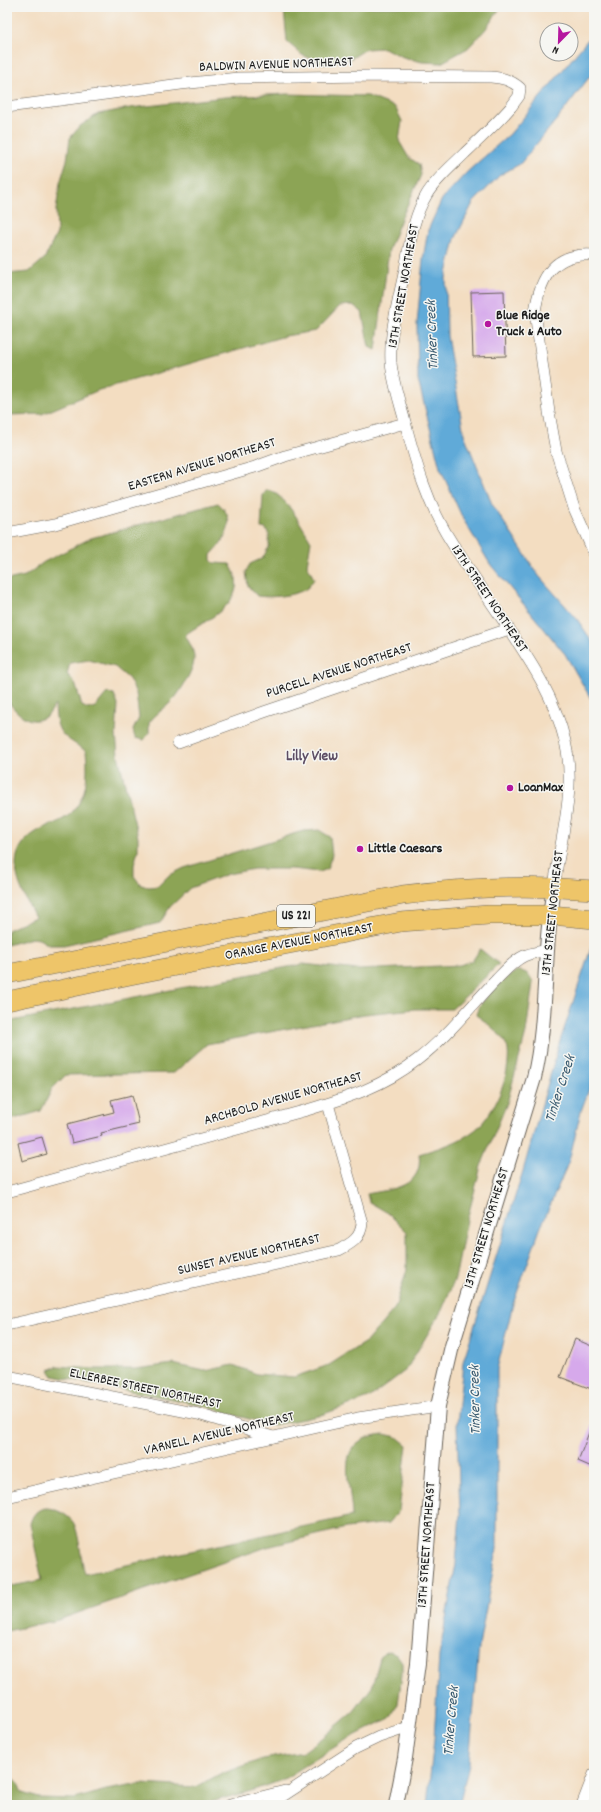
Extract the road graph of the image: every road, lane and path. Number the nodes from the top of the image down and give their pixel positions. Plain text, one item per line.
1 (520, 88) joint
2 (7, 107) edge
3 (594, 255) edge
4 (405, 423) junction
5 (7, 533) edge
6 (594, 553) edge
7 (509, 629) junction
8 (178, 743) dead end
9 (554, 887) junction
10 (591, 890) edge
11 (551, 915) junction
12 (586, 918) edge
13 (547, 950) junction
14 (7, 974) edge
15 (7, 1002) edge
16 (328, 1104) junction
17 (7, 1192) edge
18 (7, 1325) edge
19 (7, 1376) edge
20 (438, 1406) junction
21 (275, 1437) junction
22 (7, 1497) edge
23 (409, 1727) junction
24 (594, 1774) edge
25 (291, 1790) junction
26 (230, 1805) edge
27 (269, 1805) edge
28 (396, 1805) edge
29 (582, 1805) edge

1 - 2 street, BALDWIN AVENUE NORTHEAST
1 - 4 street, 13TH STREET NORTHEAST
3 - 6 street
4 - 5 street, EASTERN AVENUE NORTHEAST
4 - 7 street, 13TH STREET NORTHEAST
7 - 8 street, PURCELL AVENUE NORTHEAST
7 - 9 street, 13TH STREET NORTHEAST
9 - 10 highway, ORANGE AVENUE NORTHEAST / US 221
9 - 11 street, 13TH STREET NORTHEAST
9 - 14 highway, ORANGE AVENUE NORTHEAST / US 221
11 - 12 highway, ORANGE AVENUE NORTHEAST / US 221
11 - 13 street, 13TH STREET NORTHEAST
11 - 15 highway, ORANGE AVENUE NORTHEAST / US 221
13 - 16 street, ARCHBOLD AVENUE NORTHEAST
13 - 20 street, 13TH STREET NORTHEAST
16 - 17 street, ARCHBOLD AVENUE NORTHEAST
16 - 18 street, SUNSET AVENUE NORTHEAST
19 - 21 street, ELLERBEE STREET NORTHEAST
20 - 21 street, VARNELL AVENUE NORTHEAST
20 - 23 street, 13TH STREET NORTHEAST
21 - 22 street, VARNELL AVENUE NORTHEAST
23 - 25 street
23 - 28 street, 13TH STREET NORTHEAST
24 - 29 street
25 - 26 street
25 - 27 street

